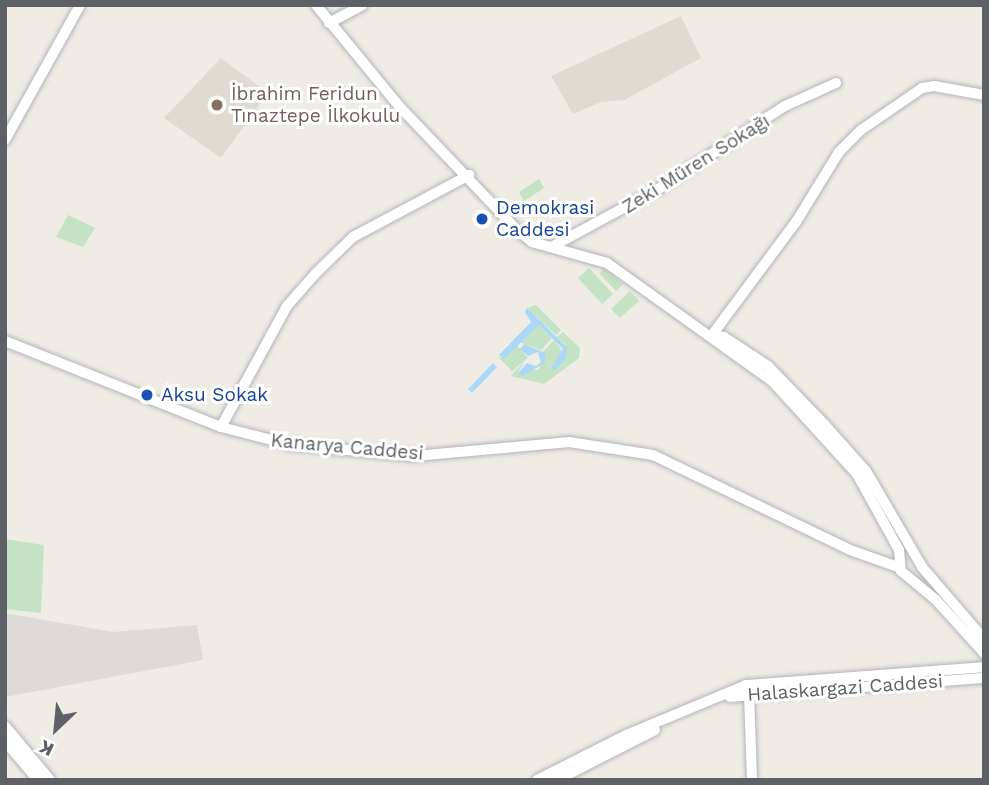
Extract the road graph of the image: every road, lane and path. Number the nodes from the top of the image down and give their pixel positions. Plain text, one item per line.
1 (80, 5) edge
2 (316, 5) edge
3 (363, 5) edge
4 (329, 23) junction
5 (836, 83) dead end
6 (984, 95) edge
7 (5, 140) edge
8 (469, 176) junction
9 (555, 245) junction
10 (712, 335) junction
11 (5, 341) edge
12 (221, 427) junction
13 (918, 561) junction
14 (899, 567) junction
15 (984, 639) edge
16 (984, 653) edge
17 (984, 667) edge
18 (984, 678) edge
19 (749, 694) junction
20 (5, 726) edge
21 (5, 741) edge
22 (25, 757) junction
23 (38, 780) edge
24 (50, 780) edge
25 (537, 780) edge
26 (558, 780) edge
27 (752, 780) edge

1 - 7 street
2 - 4 main road
3 - 4 street
4 - 8 main road
5 - 9 street, Zeki Müren Sokağı
6 - 10 street
8 - 9 main road
8 - 12 street
9 - 10 main road
10 - 13 main road
10 - 14 main road
11 - 12 main road, Kanarya Caddesi
12 - 14 main road, Kanarya Caddesi
13 - 14 main road
13 - 14 main road
13 - 15 main road
14 - 16 main road
17 - 25 main road
18 - 19 main road, Halaskargazi Caddesi
19 - 26 main road, Halaskargazi Caddesi
19 - 27 street
20 - 22 main road
21 - 22 main road
22 - 23 main road
22 - 24 main road

